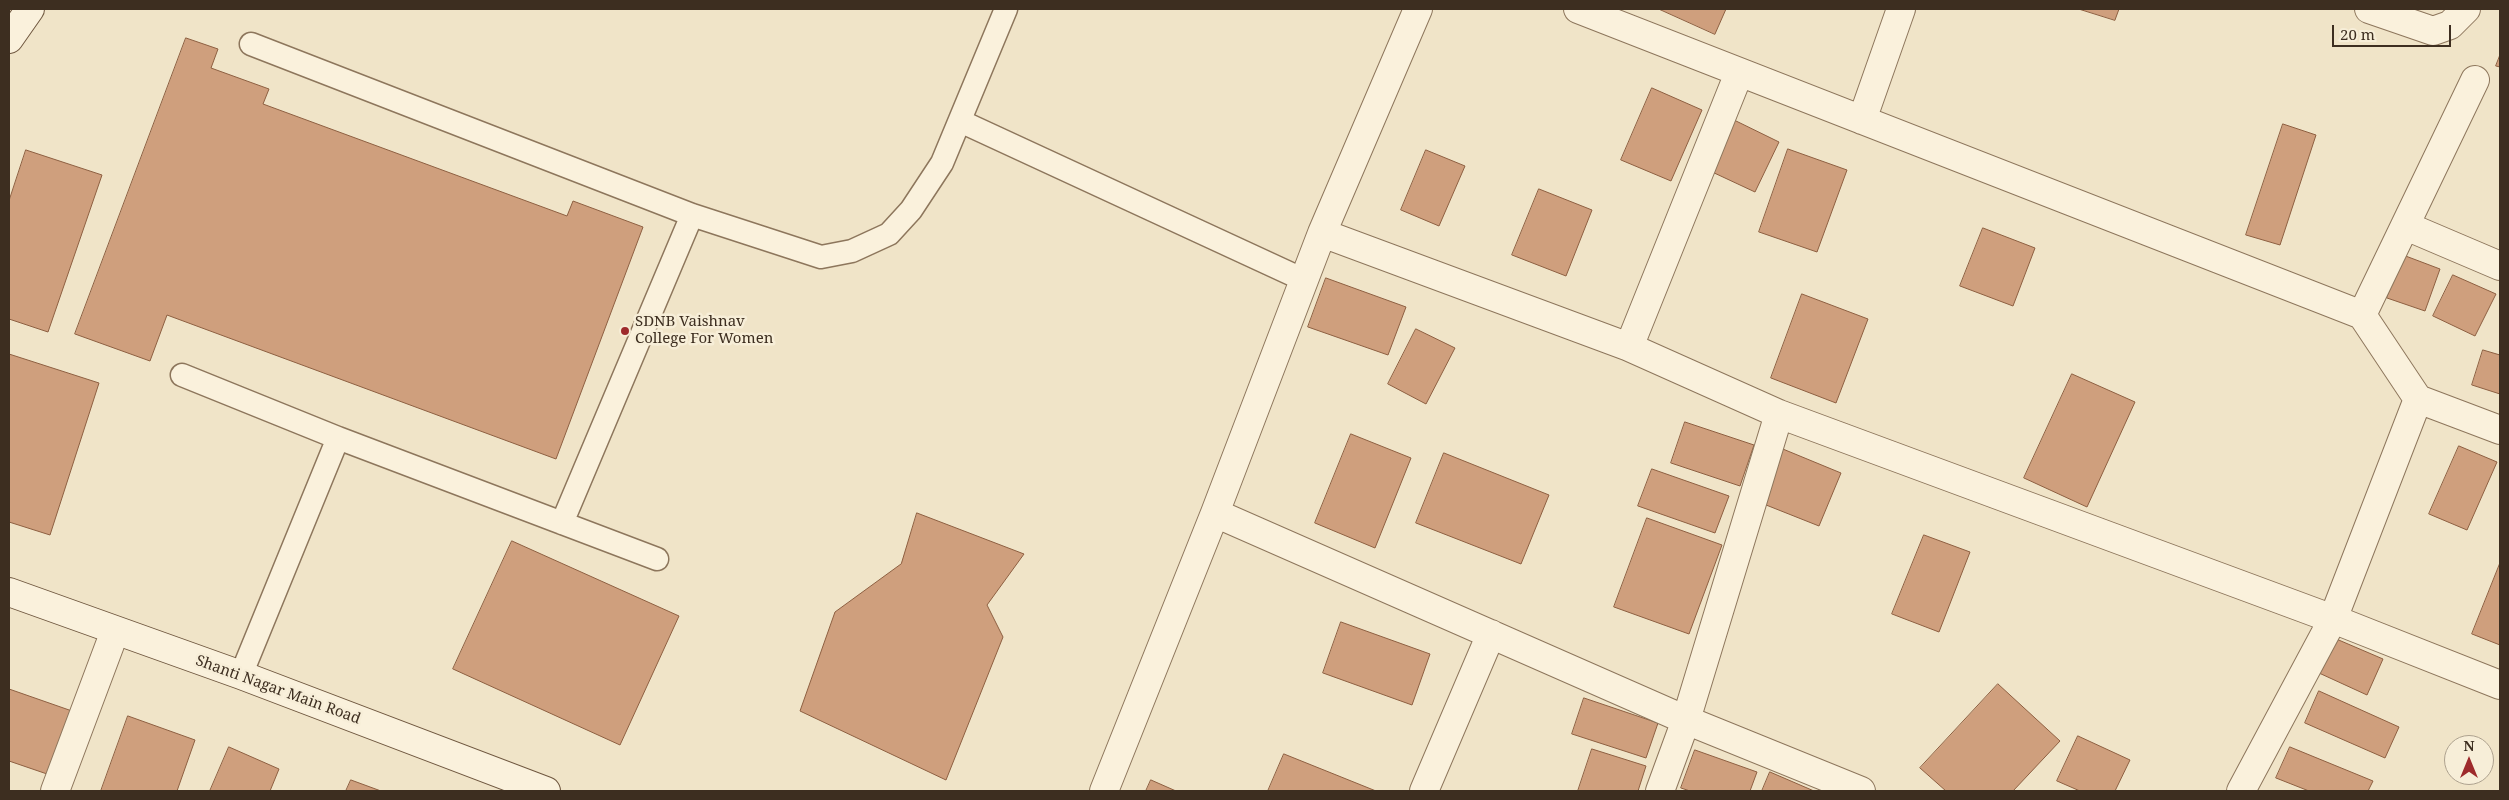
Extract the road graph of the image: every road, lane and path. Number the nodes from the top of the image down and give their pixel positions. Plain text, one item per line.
1 (30, 9) edge
2 (1006, 9) edge
3 (1418, 9) edge
4 (1578, 9) edge
5 (1901, 9) edge
6 (2369, 9) edge
7 (2466, 9) edge
8 (9, 39) edge
9 (252, 44) dead end
10 (1739, 72) junction
11 (2475, 80) dead end
12 (1862, 120) junction
13 (960, 121) junction
14 (692, 215) junction
15 (2406, 226) junction
16 (1322, 233) junction
17 (2500, 266) edge
18 (1304, 280) junction
19 (2362, 316) junction
20 (1629, 347) junction
21 (182, 375) dead end
22 (2418, 399) junction
23 (1780, 414) junction
24 (2500, 430) edge
25 (338, 438) junction
26 (1215, 513) junction
27 (562, 523) junction
28 (658, 559) dead end
29 (9, 592) edge
30 (2333, 619) junction
31 (115, 631) junction
32 (1491, 634) junction
33 (241, 675) junction
34 (2500, 685) edge
35 (1686, 720) junction
36 (55, 791) edge
37 (546, 791) edge
38 (1104, 791) edge
39 (1424, 791) edge
40 (1660, 791) edge
41 (1861, 791) edge
42 (2241, 791) edge

1 - 8 street
2 - 13 lane
3 - 16 street
4 - 10 street
5 - 12 street
6 - 7 street
9 - 14 lane
10 - 12 street
10 - 20 street
11 - 15 street
12 - 19 street
13 - 14 lane
13 - 18 lane
14 - 27 lane
15 - 17 street
15 - 19 street
16 - 18 street
16 - 20 street
18 - 26 street
19 - 22 street
20 - 23 street
21 - 25 lane
22 - 24 street
22 - 30 street
23 - 30 street
23 - 35 street
25 - 27 lane
25 - 33 lane
26 - 32 street
26 - 38 street
27 - 28 lane
29 - 31 street, Shanti Nagar Main Road
30 - 34 street
30 - 42 street
31 - 33 street, Shanti Nagar Main Road
31 - 36 street
32 - 35 street
32 - 39 street
33 - 37 street, Shanti Nagar Main Road
35 - 40 street
35 - 41 street

